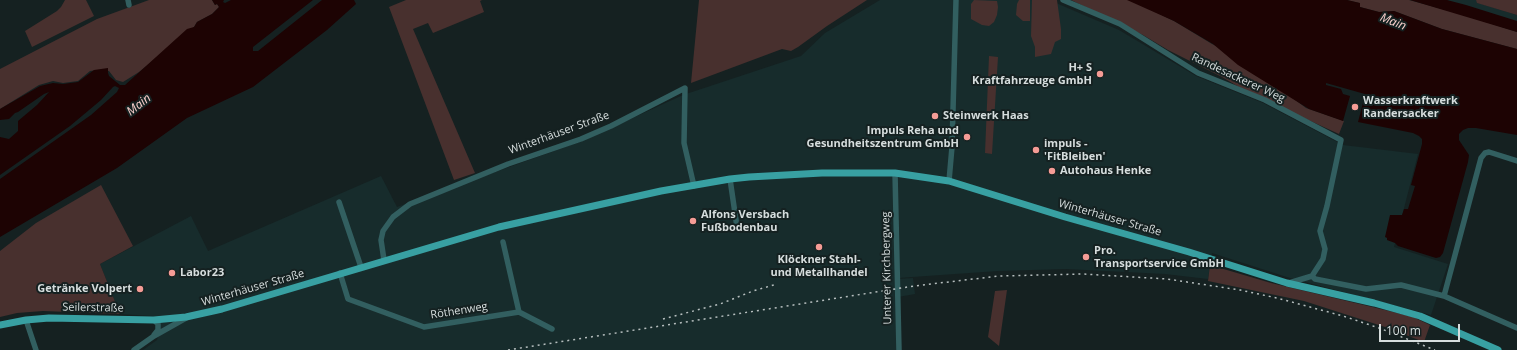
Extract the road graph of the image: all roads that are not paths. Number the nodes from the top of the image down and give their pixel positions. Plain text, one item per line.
1 (956, 0) edge
2 (1063, 0) edge
3 (1517, 161) edge
4 (895, 173) junction
5 (730, 179) junction
6 (949, 181) junction
7 (694, 186) junction
8 (339, 202) dead end
9 (737, 227) dead end
10 (502, 242) dead end
11 (384, 260) junction
12 (361, 267) junction
13 (340, 273) junction
14 (1312, 276) junction
15 (1286, 283) junction
16 (1444, 296) junction
17 (518, 312) junction
18 (186, 318) junction
19 (26, 320) junction
20 (154, 320) junction
21 (0, 325) edge
22 (1517, 328) edge
23 (552, 329) dead end
24 (154, 336) junction
25 (36, 350) edge
26 (134, 350) edge
27 (899, 350) edge
28 (1498, 350) edge

1 - 6 street
2 - 14 street, Randesackerer Weg
3 - 16 street
4 - 5 main road, Winterhäuser Straße
4 - 6 main road, Winterhäuser Straße
4 - 27 street, Unterer Kirchbergweg
5 - 7 main road, Winterhäuser Straße
5 - 9 street
6 - 15 main road, Winterhäuser Straße
7 - 11 main road, Winterhäuser Straße
7 - 11 street, Winterhäuser Straße
8 - 12 street
10 - 17 street
11 - 12 main road, Winterhäuser Straße
12 - 13 main road, Winterhäuser Straße
13 - 17 street, Röthenweg
13 - 18 main road, Winterhäuser Straße
14 - 15 street
14 - 16 street
15 - 28 main road, Winterhäuser Straße
16 - 22 street
17 - 23 street
18 - 20 main road, Seilerstraße
18 - 24 street, Winterhäuser Straße
19 - 20 main road, Seilerstraße
19 - 21 main road, Seilerstraße
19 - 25 street
20 - 24 street
24 - 26 street, Winterhäuser Straße

